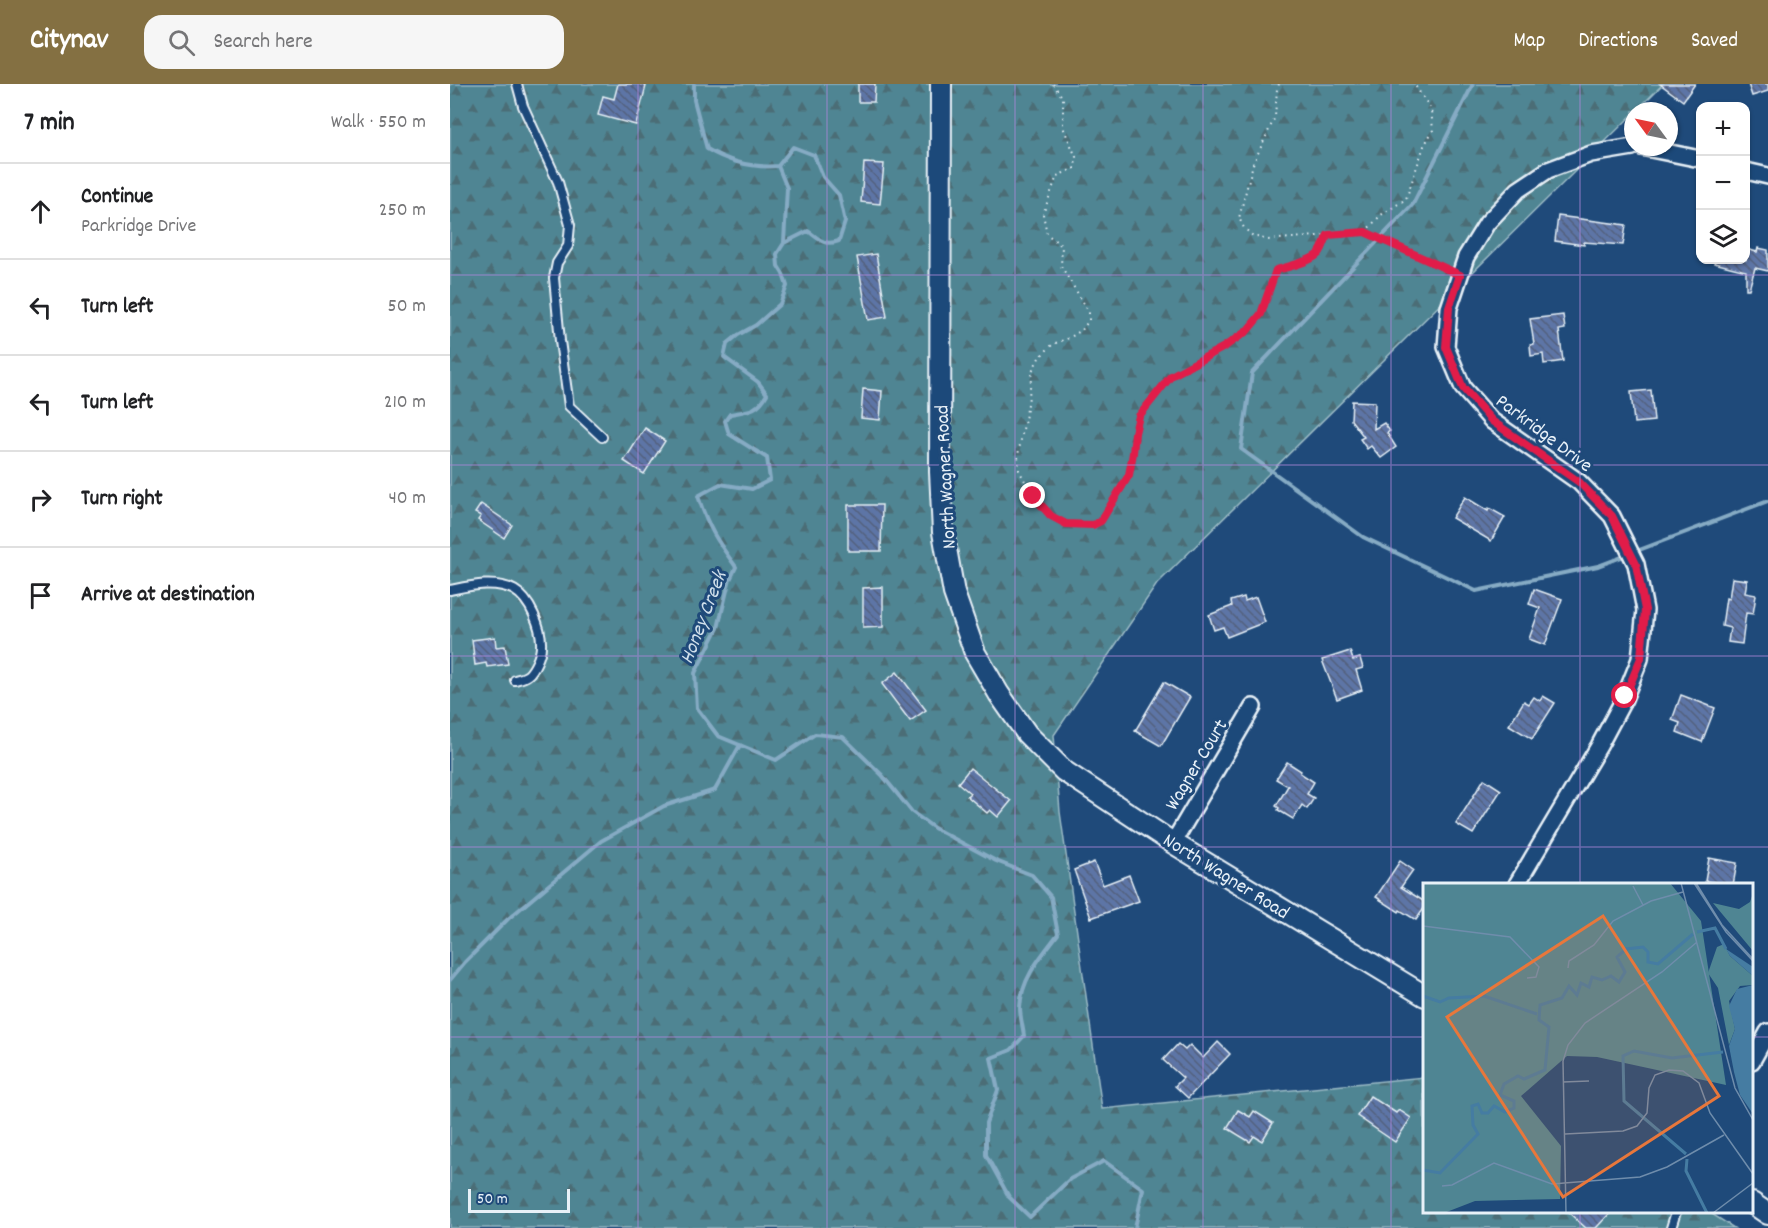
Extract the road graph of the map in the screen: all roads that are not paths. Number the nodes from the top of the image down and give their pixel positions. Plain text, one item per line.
1 (517, 84) edge
2 (941, 84) edge
3 (1624, 149) edge
4 (1678, 154) edge
5 (1696, 158) edge
6 (1750, 172) edge
7 (1768, 176) edge
8 (602, 437) dead end
9 (450, 590) edge
10 (515, 680) dead end
11 (1253, 707) dead end
12 (1173, 843) junction
13 (1518, 883) edge
14 (1423, 995) edge
15 (1768, 1032) edge
16 (1753, 1059) edge
17 (1753, 1204) edge
18 (1676, 1213) edge
19 (1768, 1214) edge
20 (1671, 1228) edge

1 - 8 lane
2 - 12 street, North Wagner Road
3 - 13 street, Parkridge Drive
4 - 5 street
6 - 7 street
9 - 10 lane
11 - 12 street, Wagner Court
12 - 14 street, North Wagner Road
15 - 16 street
17 - 19 street
18 - 20 lane

